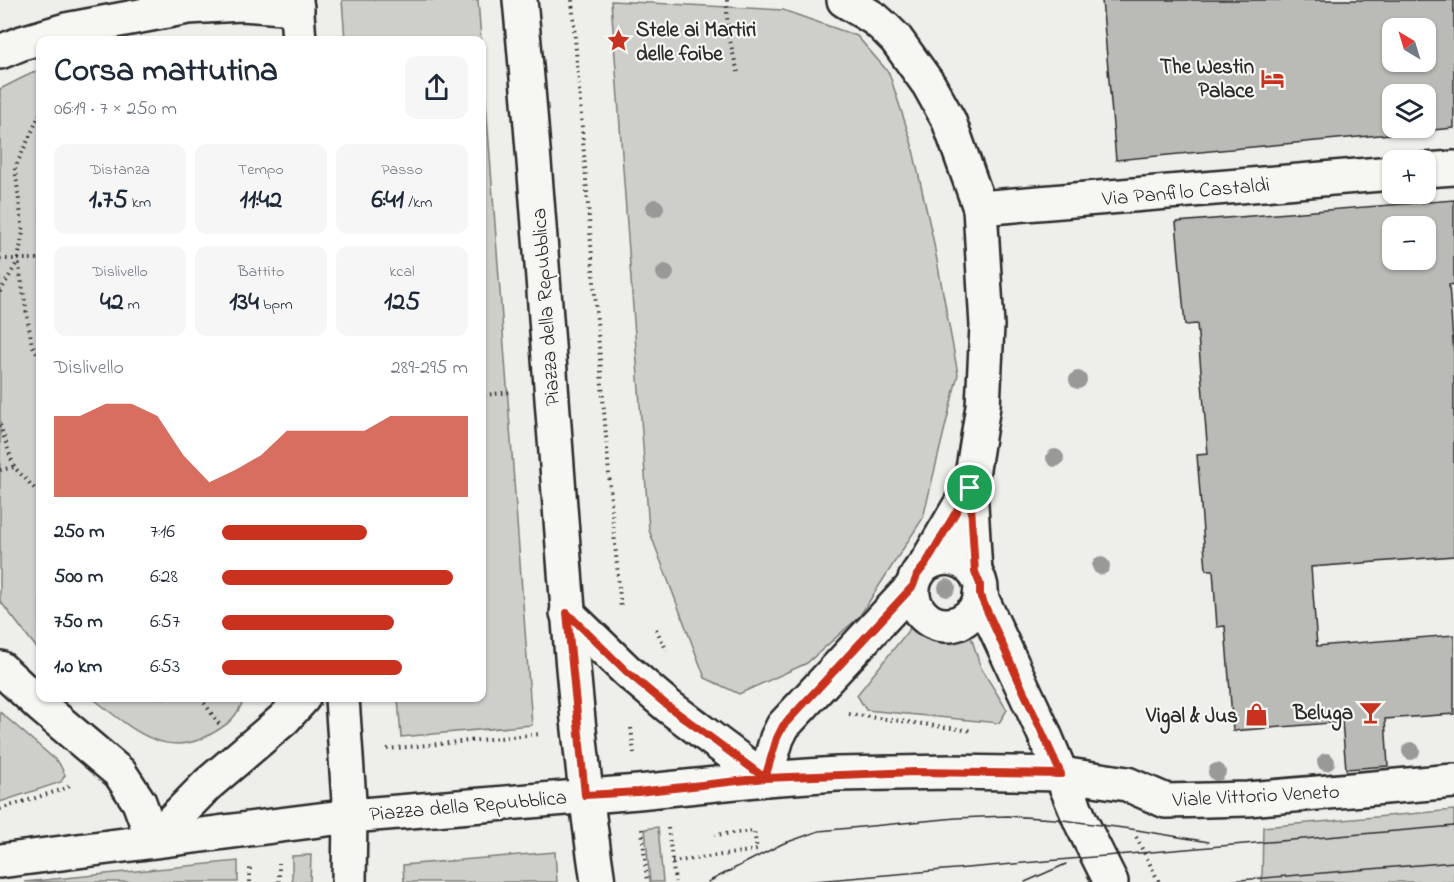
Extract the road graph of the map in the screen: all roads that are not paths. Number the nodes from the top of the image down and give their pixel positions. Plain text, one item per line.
1 (520, 0) edge
2 (844, 0) edge
3 (296, 4) edge
4 (46, 36) edge
5 (299, 36) edge
6 (36, 39) edge
7 (0, 52) edge
8 (1454, 168) edge
9 (1436, 169) edge
10 (1382, 174) edge
11 (980, 208) junction
12 (970, 488) junction
13 (919, 576) junction
14 (978, 584) junction
15 (567, 613) junction
16 (0, 668) edge
17 (36, 701) edge
18 (37, 702) edge
19 (299, 702) edge
20 (342, 702) edge
21 (1061, 774) junction
22 (765, 778) junction
23 (1454, 781) edge
24 (585, 795) junction
25 (350, 816) junction
26 (153, 840) junction
27 (0, 861) edge
28 (349, 882) edge
29 (598, 882) edge
30 (1111, 882) edge

1 - 15 street, Piazza della Repubblica
2 - 11 street
3 - 4 street
3 - 5 street
6 - 7 street
8 - 9 street
10 - 11 street, Via Panfilo Castaldi
11 - 12 street
12 - 13 street
12 - 14 street
13 - 14 street
13 - 14 street
13 - 22 street
14 - 21 street
15 - 22 street
15 - 24 street, Piazza della Repubblica
16 - 17 street
18 - 26 street
19 - 26 street
20 - 25 street, Piazza della Repubblica
21 - 22 street, Piazza della Repubblica
21 - 23 street, Viale Vittorio Veneto
21 - 30 street
22 - 24 street, Piazza della Repubblica
24 - 25 street, Piazza della Repubblica
24 - 29 street, Piazza della Repubblica
25 - 26 street, Piazza della Repubblica
25 - 28 street, Piazza della Repubblica
26 - 27 street, Piazza della Repubblica

